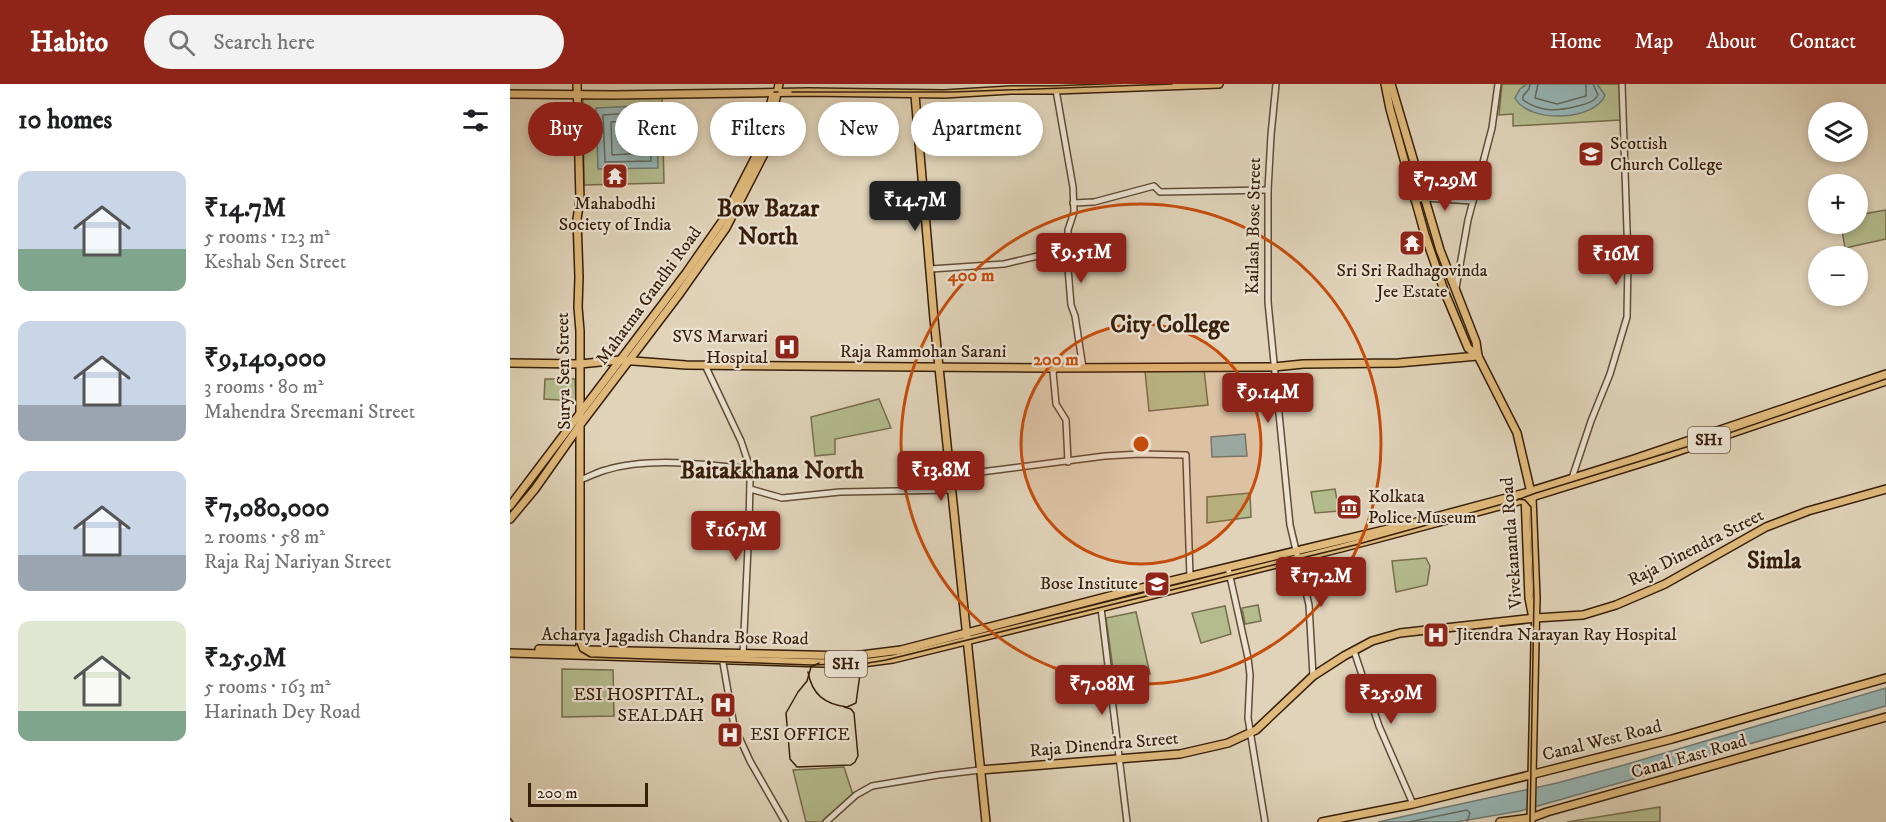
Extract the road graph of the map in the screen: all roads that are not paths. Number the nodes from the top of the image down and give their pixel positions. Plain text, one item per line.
1 (577, 84) edge
2 (1219, 84) edge
3 (1276, 84) edge
4 (1385, 84) edge
5 (1391, 84) edge
6 (1498, 84) edge
7 (1622, 84) edge
8 (1097, 86) edge
9 (777, 88) edge
10 (1056, 90) junction
11 (908, 91) edge
12 (510, 94) edge
13 (577, 94) junction
14 (1269, 190) junction
15 (1425, 198) junction
16 (1414, 200) junction
17 (1473, 201) junction
18 (1073, 203) junction
19 (1068, 255) junction
20 (931, 269) junction
21 (1455, 291) junction
22 (1478, 356) junction
23 (620, 360) junction
24 (629, 361) junction
25 (510, 363) edge
26 (580, 364) junction
27 (705, 365) junction
28 (941, 367) junction
29 (1274, 367) junction
30 (1056, 368) junction
31 (1083, 368) junction
32 (1886, 374) edge
33 (1886, 381) edge
34 (579, 415) junction
35 (580, 425) junction
36 (1068, 462) junction
37 (749, 469) junction
38 (951, 479) junction
39 (580, 480) junction
40 (1571, 481) junction
41 (750, 489) junction
42 (1886, 489) edge
43 (952, 490) junction
44 (1524, 498) junction
45 (510, 506) edge
46 (512, 517) edge
47 (1296, 555) junction
48 (1228, 567) junction
49 (1228, 576) junction
50 (1190, 577) junction
51 (1101, 608) junction
52 (1534, 618) junction
53 (967, 638) junction
54 (580, 649) junction
55 (510, 651) edge
56 (1354, 651) junction
57 (743, 654) junction
58 (722, 657) junction
59 (1313, 676) junction
60 (1886, 678) edge
61 (1886, 717) edge
62 (1250, 733) junction
63 (1119, 760) junction
64 (980, 770) junction
65 (1534, 774) junction
66 (1413, 804) junction
67 (1531, 820) edge
68 (785, 822) edge
69 (826, 822) edge
70 (986, 822) edge
71 (1127, 822) edge
72 (1265, 822) edge
73 (1322, 822) edge
74 (1500, 822) edge

1 - 13 main road, Surya Sen Street
2 - 8 main road
3 - 14 street, Kailash Bose Street
4 - 16 main road, Vivekananda Road
5 - 15 main road, Vivekananda Road
6 - 17 street
7 - 40 street
8 - 10 main road
9 - 11 main road
9 - 13 main road
9 - 23 main road, Mahatma Gandhi Road
9 - 24 main road, Mahatma Gandhi Road
10 - 11 main road
10 - 18 street
11 - 20 main road
12 - 13 main road
13 - 26 main road, Surya Sen Street
14 - 18 street
14 - 29 street, Kailash Bose Street
15 - 16 street
15 - 17 street
15 - 21 main road, Vivekananda Road
16 - 22 main road, Vivekananda Road
17 - 21 street
18 - 19 street
19 - 20 street
19 - 31 street
20 - 28 main road
21 - 22 main road, Vivekananda Road
22 - 29 main road, Raja Rammohan Sarani
22 - 44 main road, Vivekananda Road
23 - 24 main road, Raja Rammohan Sarani
23 - 26 main road, Raja Rammohan Sarani
23 - 34 main road, Mahatma Gandhi Road
24 - 27 main road, Raja Rammohan Sarani
24 - 35 main road, Mahatma Gandhi Road
25 - 26 main road, Raja Rammohan Sarani
26 - 34 main road, Surya Sen Street
27 - 28 main road, Raja Rammohan Sarani
27 - 37 street
28 - 30 main road, Raja Rammohan Sarani
28 - 38 main road
29 - 31 main road, Raja Rammohan Sarani
29 - 47 street, Kailash Bose Street
30 - 31 main road, Raja Rammohan Sarani
30 - 36 street
32 - 40 main road, SH1
33 - 40 main road, SH1
34 - 35 main road, Surya Sen Street
34 - 45 main road, Mahatma Gandhi Road
35 - 39 main road, Surya Sen Street
35 - 46 main road, Mahatma Gandhi Road
36 - 38 street
36 - 50 street
37 - 39 street
37 - 41 street
38 - 43 main road
39 - 54 main road, Surya Sen Street
40 - 44 main road, SH1
41 - 43 street
41 - 57 street
42 - 52 main road, Raja Dinendra Street
43 - 53 main road
44 - 47 main road, SH1
44 - 52 main road, Vivekananda Road
47 - 48 main road, Acharya Jagadish Chandra Bose Road / SH1
47 - 49 main road, SH1
47 - 59 street, Kailash Bose Street
48 - 49 street
48 - 50 main road, Acharya Jagadish Chandra Bose Road
49 - 51 main road, SH1
49 - 62 street
50 - 53 main road, Acharya Jagadish Chandra Bose Road
51 - 53 main road, SH1
51 - 63 street
52 - 56 main road, Raja Dinendra Street
52 - 65 main road, Vivekananda Road
53 - 57 main road, Acharya Jagadish Chandra Bose Road
53 - 58 main road, SH1
53 - 64 main road
54 - 55 main road, Acharya Jagadish Chandra Bose Road
54 - 58 main road, Acharya Jagadish Chandra Bose Road
55 - 58 main road, SH1
56 - 59 main road, Raja Dinendra Street
56 - 66 street
57 - 58 main road, Acharya Jagadish Chandra Bose Road
58 - 68 street
59 - 62 main road, Raja Dinendra Street
60 - 65 main road, Canal West Road
61 - 67 main road, Canal East Road
62 - 63 main road, Raja Dinendra Street
62 - 72 street
63 - 64 main road, Raja Dinendra Street
63 - 71 street
64 - 69 street
64 - 70 main road
65 - 66 main road, Canal West Road
65 - 67 main road, Vivekananda Road
66 - 73 main road, Canal West Road
67 - 74 main road, Canal East Road

